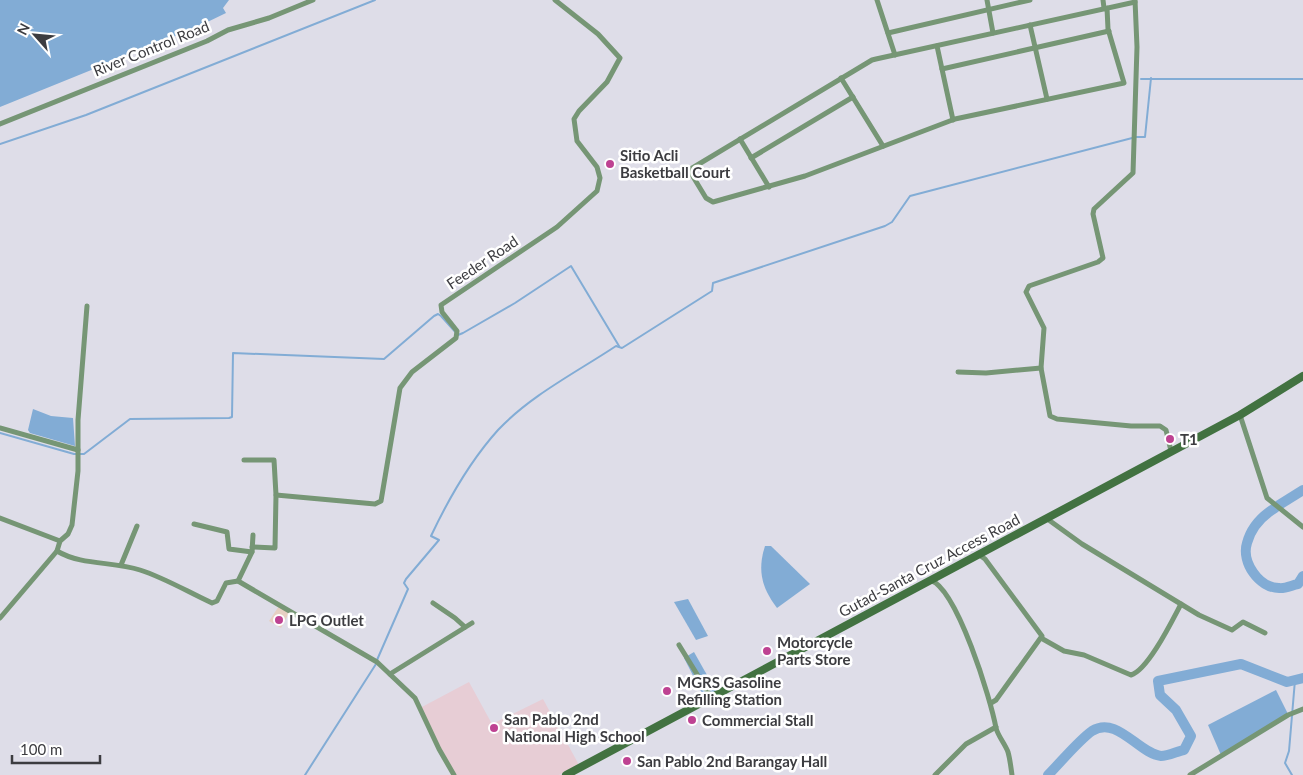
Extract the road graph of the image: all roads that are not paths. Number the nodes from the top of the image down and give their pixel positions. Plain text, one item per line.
1 (313, 0) edge
2 (555, 0) edge
3 (877, 0) edge
4 (987, 0) edge
5 (1030, 0) edge
6 (1102, 0) edge
7 (1135, 1) edge
8 (1106, 8) junction
9 (988, 10) junction
10 (1030, 25) junction
11 (1109, 31) junction
12 (888, 33) junction
13 (993, 33) junction
14 (937, 46) junction
15 (1036, 48) junction
16 (895, 55) junction
17 (942, 70) junction
18 (841, 78) junction
19 (853, 97) junction
20 (1047, 99) junction
21 (953, 120) junction
22 (0, 124) edge
23 (740, 139) junction
24 (883, 146) junction
25 (751, 158) junction
26 (769, 187) junction
27 (87, 306) dead end
28 (1041, 368) junction
29 (958, 372) dead end
30 (1303, 376) edge
31 (1240, 415) junction
32 (0, 428) edge
33 (1171, 451) junction
34 (78, 453) junction
35 (244, 460) dead end
36 (276, 495) junction
37 (0, 518) edge
38 (1045, 518) junction
39 (194, 524) dead end
40 (137, 526) dead end
41 (1303, 527) edge
42 (253, 535) dead end
43 (60, 541) junction
44 (252, 549) junction
45 (57, 551) junction
46 (978, 554) junction
47 (121, 565) junction
48 (930, 580) junction
49 (238, 581) junction
50 (433, 603) dead end
51 (1181, 604) junction
52 (0, 618) edge
53 (472, 623) dead end
54 (465, 627) junction
55 (1265, 633) dead end
56 (1041, 638) junction
57 (679, 645) dead end
58 (390, 674) junction
59 (711, 697) junction
60 (991, 703) junction
61 (1302, 709) edge
62 (996, 726) junction
63 (454, 775) edge
64 (566, 775) edge
65 (935, 775) edge
66 (1012, 775) edge
67 (1190, 775) edge

1 - 22 street, River Control Road
2 - 36 street, Feeder Road
3 - 12 street
4 - 9 street
5 - 9 street
6 - 8 street
7 - 8 street
7 - 28 street
8 - 10 street
8 - 11 street
9 - 12 street
9 - 13 street
10 - 13 street
10 - 15 street
11 - 15 street
11 - 20 street
12 - 16 street
13 - 14 street
14 - 16 street
14 - 17 street
15 - 17 street
15 - 20 street
16 - 18 street
17 - 21 street
18 - 19 street
18 - 23 street
19 - 24 street
19 - 25 street
20 - 21 street
21 - 24 street
23 - 25 street
23 - 26 street
24 - 26 street
25 - 26 street
27 - 34 street
28 - 29 street
28 - 33 street
30 - 31 main road, Gutad-Santa Cruz Access Road
31 - 33 main road, Gutad-Santa Cruz Access Road
31 - 41 street
32 - 34 street
33 - 38 main road, Gutad-Santa Cruz Access Road
34 - 43 street
35 - 36 street
36 - 44 street
37 - 43 street
38 - 46 main road, Gutad-Santa Cruz Access Road
38 - 51 street
39 - 44 street
40 - 47 street
42 - 44 street
43 - 45 street
44 - 49 street
45 - 47 street
45 - 52 street
46 - 48 main road, Gutad-Santa Cruz Access Road
46 - 56 street
47 - 49 street
48 - 59 main road, Gutad-Santa Cruz Access Road
48 - 60 street
49 - 58 street
50 - 54 street
51 - 55 street
51 - 56 street
53 - 54 street
54 - 58 street
56 - 60 street
57 - 59 street
58 - 63 street
59 - 64 main road, Gutad-Santa Cruz Access Road
60 - 62 street
61 - 67 street
62 - 65 street
62 - 66 street

